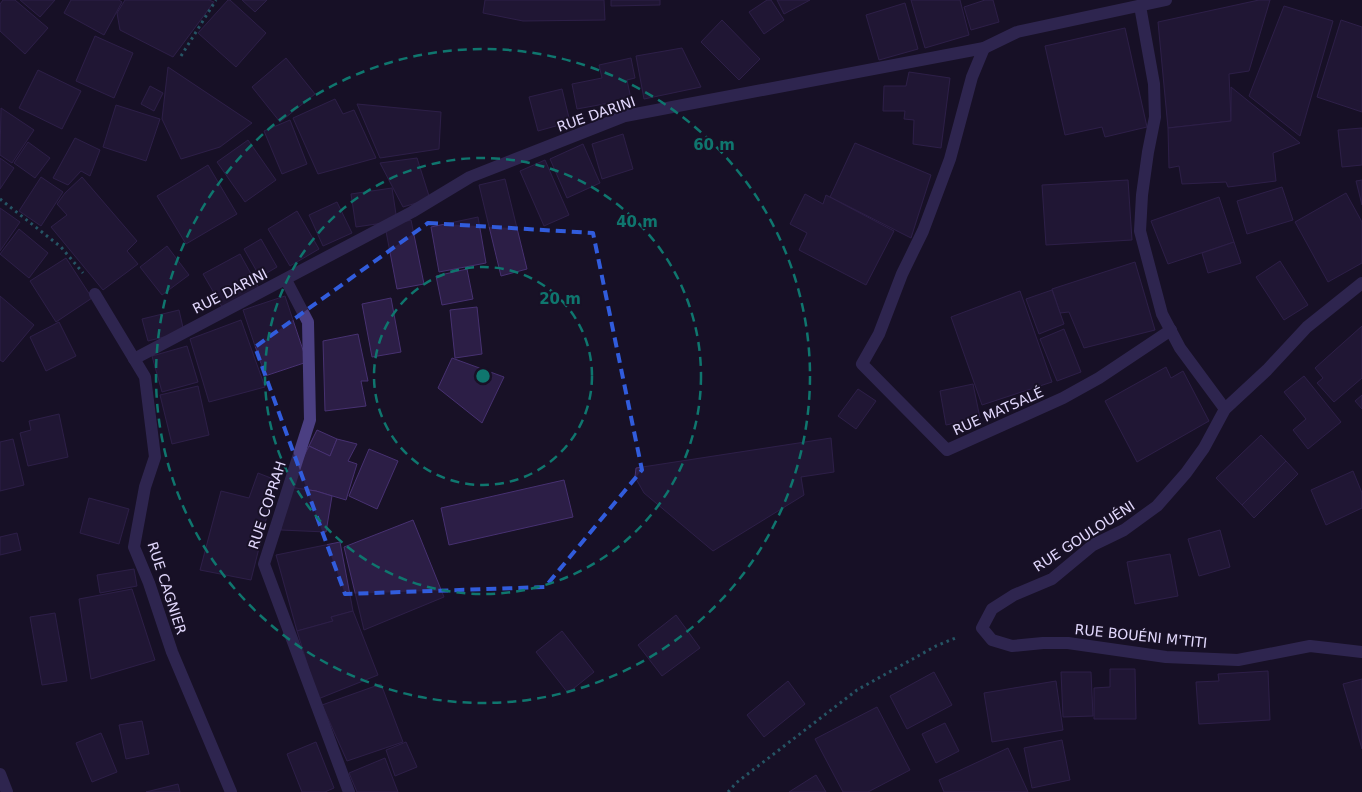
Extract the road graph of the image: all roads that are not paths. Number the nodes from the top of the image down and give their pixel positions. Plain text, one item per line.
1 (1166, 0) edge
2 (1140, 6) junction
3 (984, 48) junction
4 (286, 280) junction
5 (1362, 283) edge
6 (95, 294) road end
7 (1171, 330) junction
8 (134, 358) junction
9 (1225, 408) junction
10 (982, 628) joint
11 (1362, 652) edge
12 (0, 774) edge
13 (8, 792) edge
14 (231, 792) edge
15 (349, 792) edge

1 - 2 street, RUE DARINI
2 - 3 street, RUE DARINI
2 - 7 street
3 - 4 street, RUE DARINI
3 - 7 street, RUE MATSALÉ
4 - 8 street, RUE DARINI
4 - 15 street, RUE COPRAH
5 - 9 street, RUE GOULOUÉNI
6 - 8 street, RUE CAGNIER
7 - 9 street
8 - 14 street, RUE CAGNIER
9 - 10 street, RUE GOULOUÉNI
10 - 11 street, RUE BOUÉNI M'TITI
12 - 13 street

